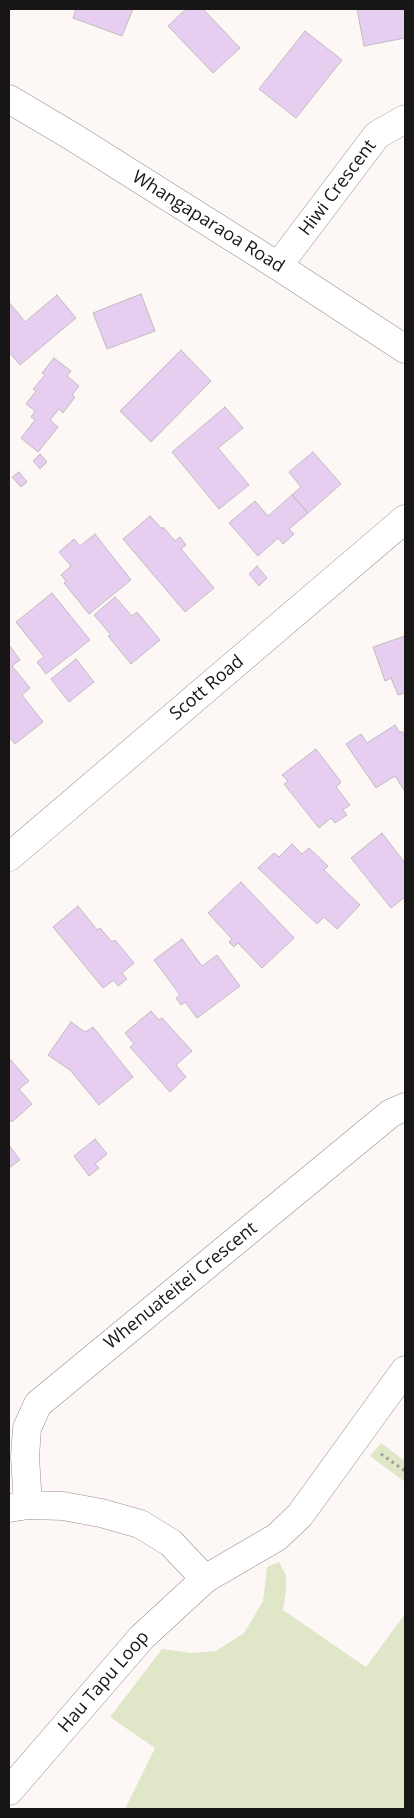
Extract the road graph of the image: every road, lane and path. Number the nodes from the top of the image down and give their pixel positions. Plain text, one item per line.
1 (9, 99) edge
2 (405, 119) edge
3 (278, 266) junction
4 (405, 349) edge
5 (405, 519) edge
6 (9, 857) edge
7 (405, 1106) edge
8 (405, 1370) edge
9 (18, 1506) edge
10 (205, 1579) junction
11 (9, 1791) edge

1 - 3 street, Whangaparaoa Road
2 - 3 street, Hiwi Crescent
3 - 4 street, Whangaparaoa Road
5 - 6 street, Scott Road
7 - 9 street, Whenuateitei Crescent
8 - 10 street
9 - 10 street
10 - 11 street, Hau Tapu Loop

